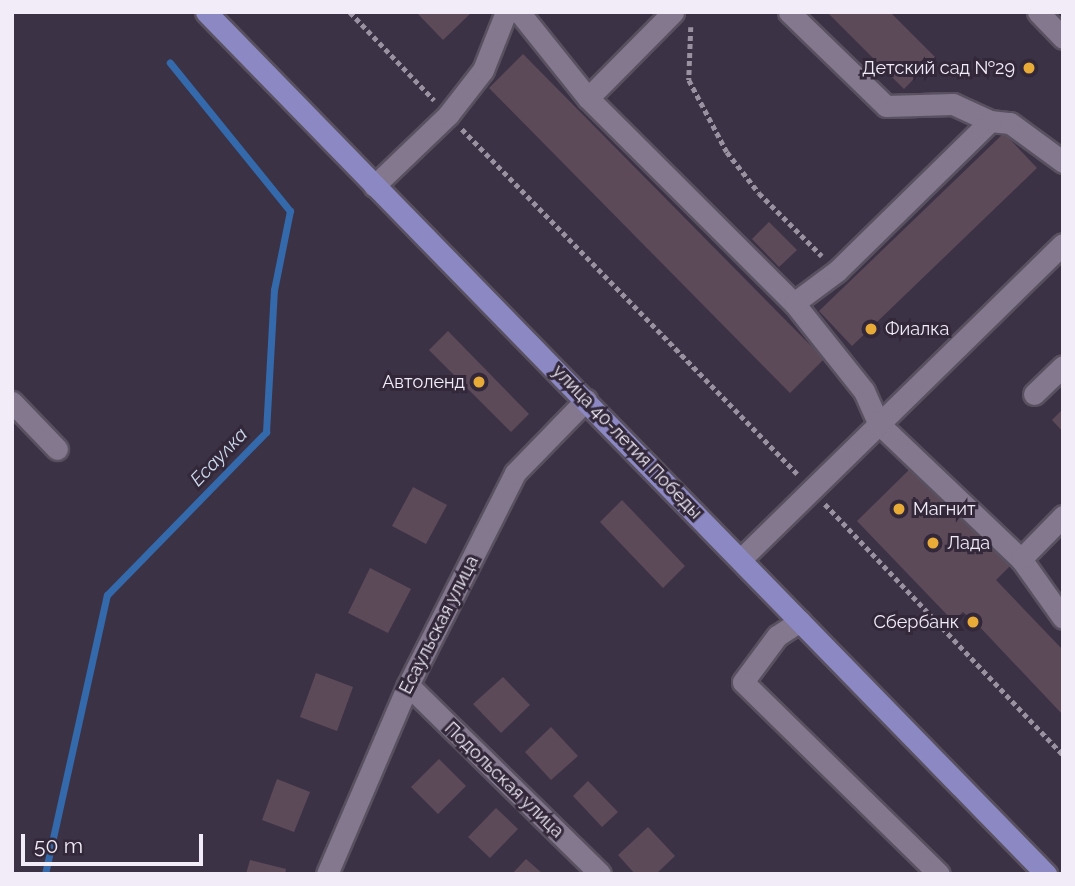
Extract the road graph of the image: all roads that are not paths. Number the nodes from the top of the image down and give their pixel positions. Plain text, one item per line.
1 (206, 12) edge
2 (506, 12) edge
3 (519, 12) edge
4 (673, 12) edge
5 (789, 12) edge
6 (1038, 12) edge
7 (1063, 38) edge
8 (588, 98) junction
9 (990, 121) junction
10 (1063, 162) edge
11 (374, 186) junction
12 (1063, 244) edge
13 (794, 303) junction
14 (1063, 366) edge
15 (1034, 394) dead end
16 (586, 400) junction
17 (12, 402) edge
18 (878, 423) junction
19 (57, 449) dead end
20 (1063, 516) edge
21 (741, 559) junction
22 (1020, 559) junction
23 (1063, 618) edge
24 (800, 621) junction
25 (408, 685) junction
26 (327, 874) edge
27 (600, 874) edge
28 (939, 874) edge
29 (1046, 874) edge

1 - 11 main road, улица 40-летия Победы
2 - 11 street
3 - 8 street
4 - 8 street
5 - 9 street
6 - 7 street
8 - 13 street
9 - 10 street
9 - 13 street
11 - 16 main road, улица 40-летия Победы
12 - 18 street
13 - 18 street
14 - 15 street
16 - 21 main road, улица 40-летия Победы
16 - 25 street, Есаульская улица
17 - 19 street
18 - 21 street
18 - 22 street
20 - 22 street
21 - 24 main road, улица 40-летия Победы
22 - 23 street
24 - 28 street
24 - 29 main road, улица 40-летия Победы
25 - 26 street, Есаульская улица
25 - 27 street, Подольская улица

